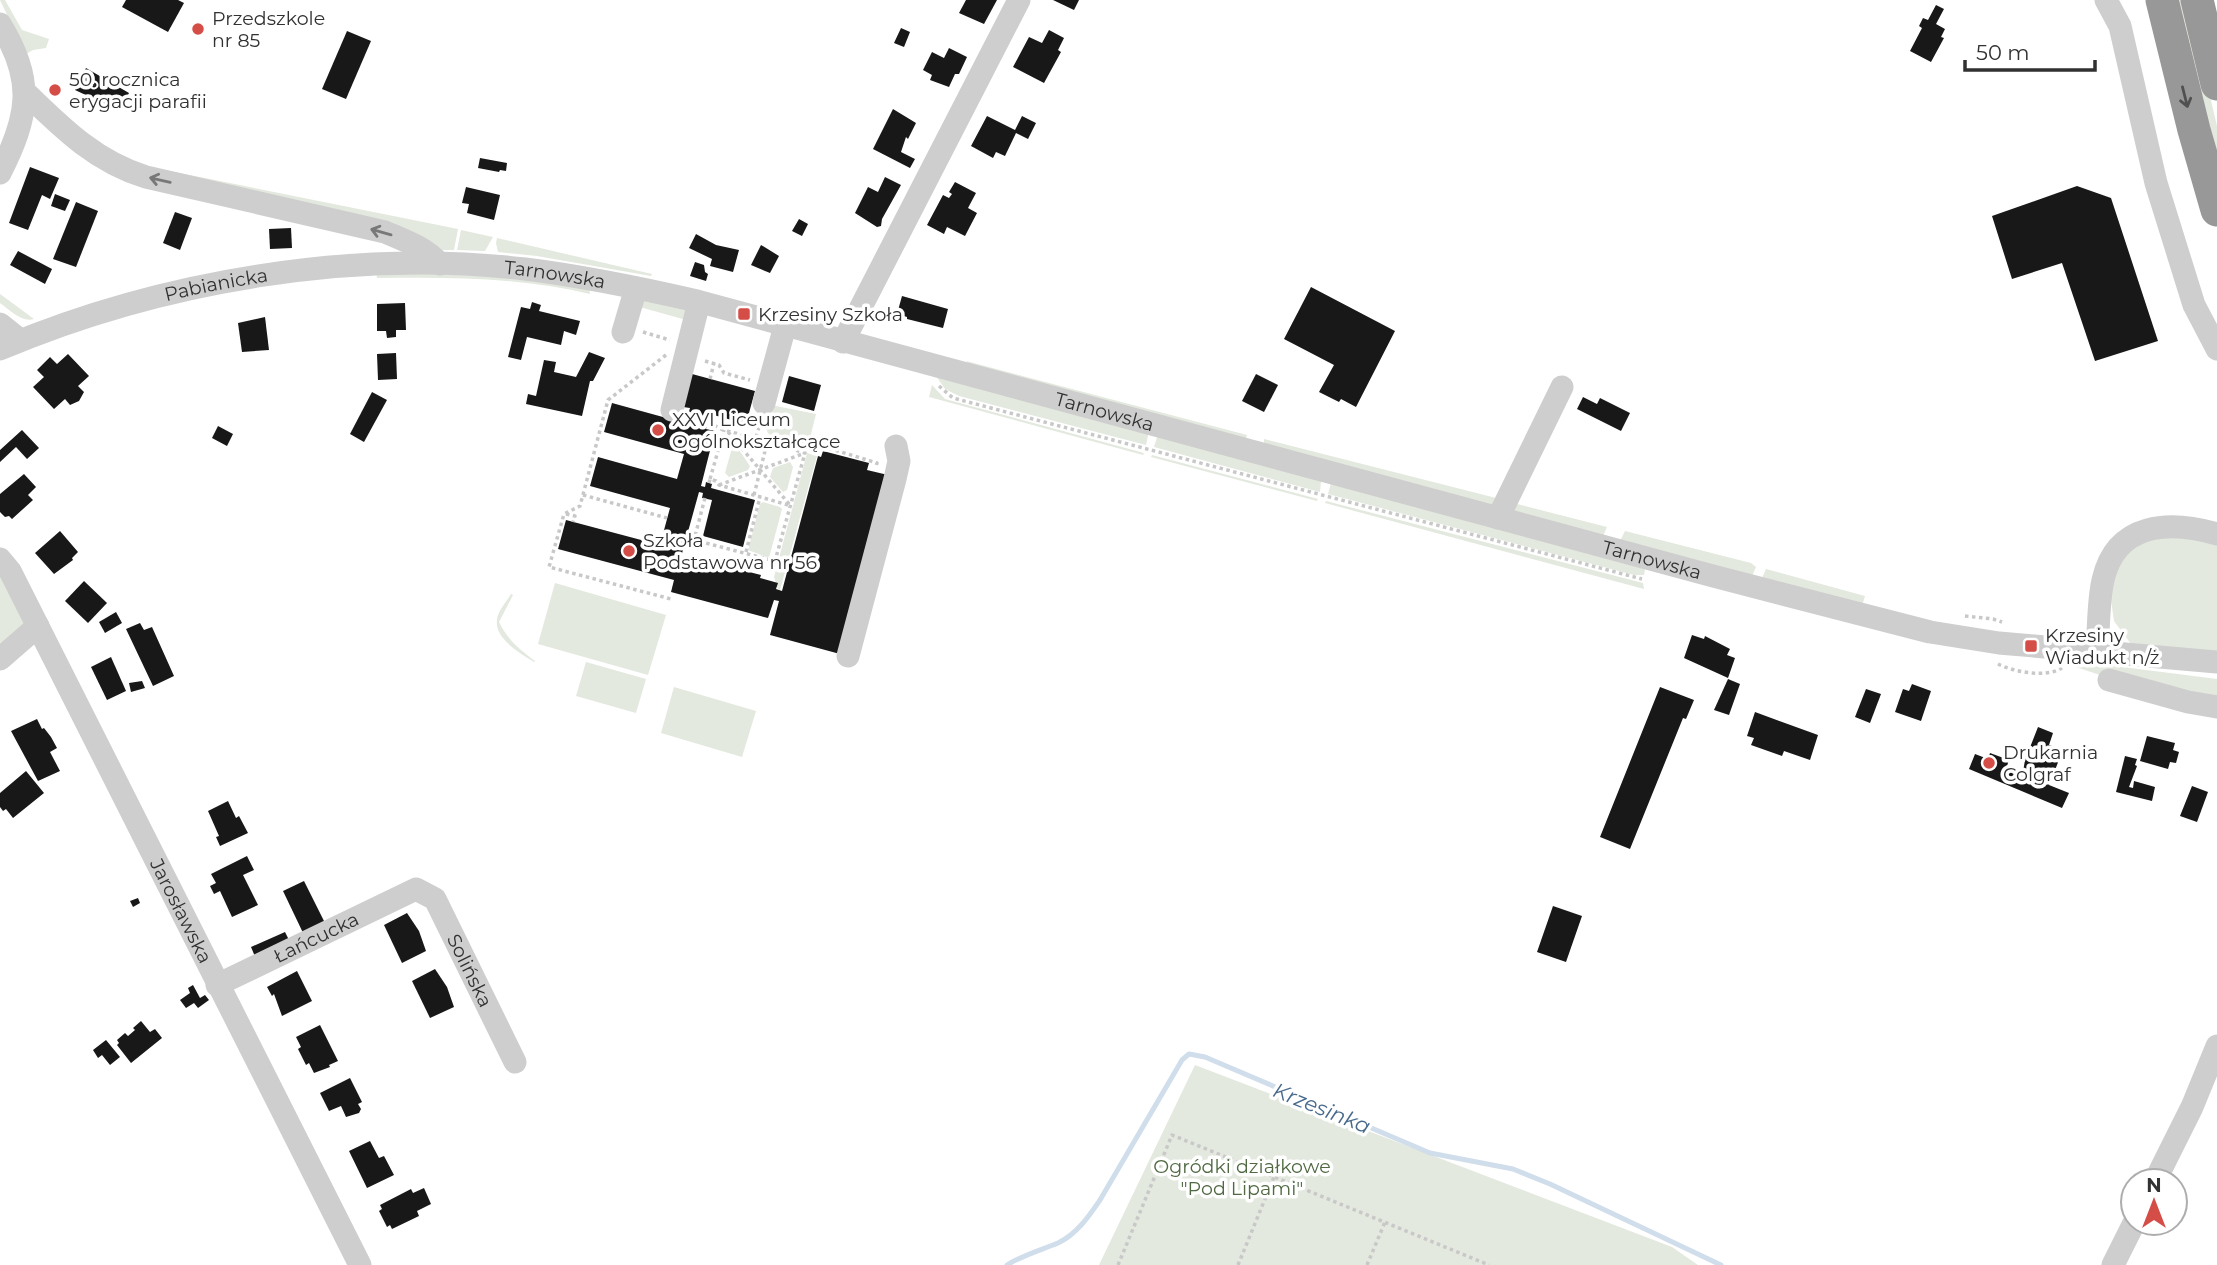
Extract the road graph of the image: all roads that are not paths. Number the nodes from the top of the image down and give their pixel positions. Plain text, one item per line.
1 (1019, 0) edge
2 (2106, 0) edge
3 (2162, 0) edge
4 (2197, 0) edge
5 (0, 24) edge
6 (2217, 84) edge
7 (25, 92) junction
8 (0, 173) edge
9 (2217, 210) edge
10 (440, 264) junction
11 (636, 288) junction
12 (699, 302) junction
13 (0, 324) edge
14 (785, 326) junction
15 (624, 330) road end
16 (842, 342) junction
17 (10, 344) edge
18 (2217, 349) edge
19 (1562, 387) dead end
20 (767, 394) road end
21 (672, 410) dead end
22 (896, 446) dead end
23 (1498, 518) junction
24 (2217, 534) edge
25 (0, 559) edge
26 (38, 626) junction
27 (2097, 650) junction
28 (848, 656) dead end
29 (0, 659) edge
30 (2217, 662) edge
31 (2109, 680) dead end
32 (2217, 707) edge
33 (416, 889) joint
34 (217, 985) junction
35 (2217, 1046) edge
36 (515, 1062) dead end
37 (2162, 1167) edge
38 (2127, 1237) edge
39 (360, 1265) edge
40 (2113, 1265) edge

1 - 16 street
2 - 18 street
3 -> 9 highway
4 - 6 highway
5 - 7 street
7 - 8 street
10 -> 7 street
10 - 11 street, Tarnowska
10 - 17 street, Pabianicka
11 - 12 street, Tarnowska
11 - 15 street
12 - 14 street, Tarnowska
12 - 21 street
13 - 17 street
14 - 16 street, Tarnowska
14 - 20 street
16 - 23 street, Tarnowska
19 - 23 street
22 - 28 street
23 - 27 street, Tarnowska
24 - 27 street
25 - 26 street, Jarosławska
26 - 29 street
26 - 34 street, Jarosławska
27 - 30 street, Tarnowska
31 - 32 street
33 - 34 street, Łańcucka
33 - 36 street, Solińska
34 - 39 street, Jarosławska
35 - 37 street
38 - 40 street

